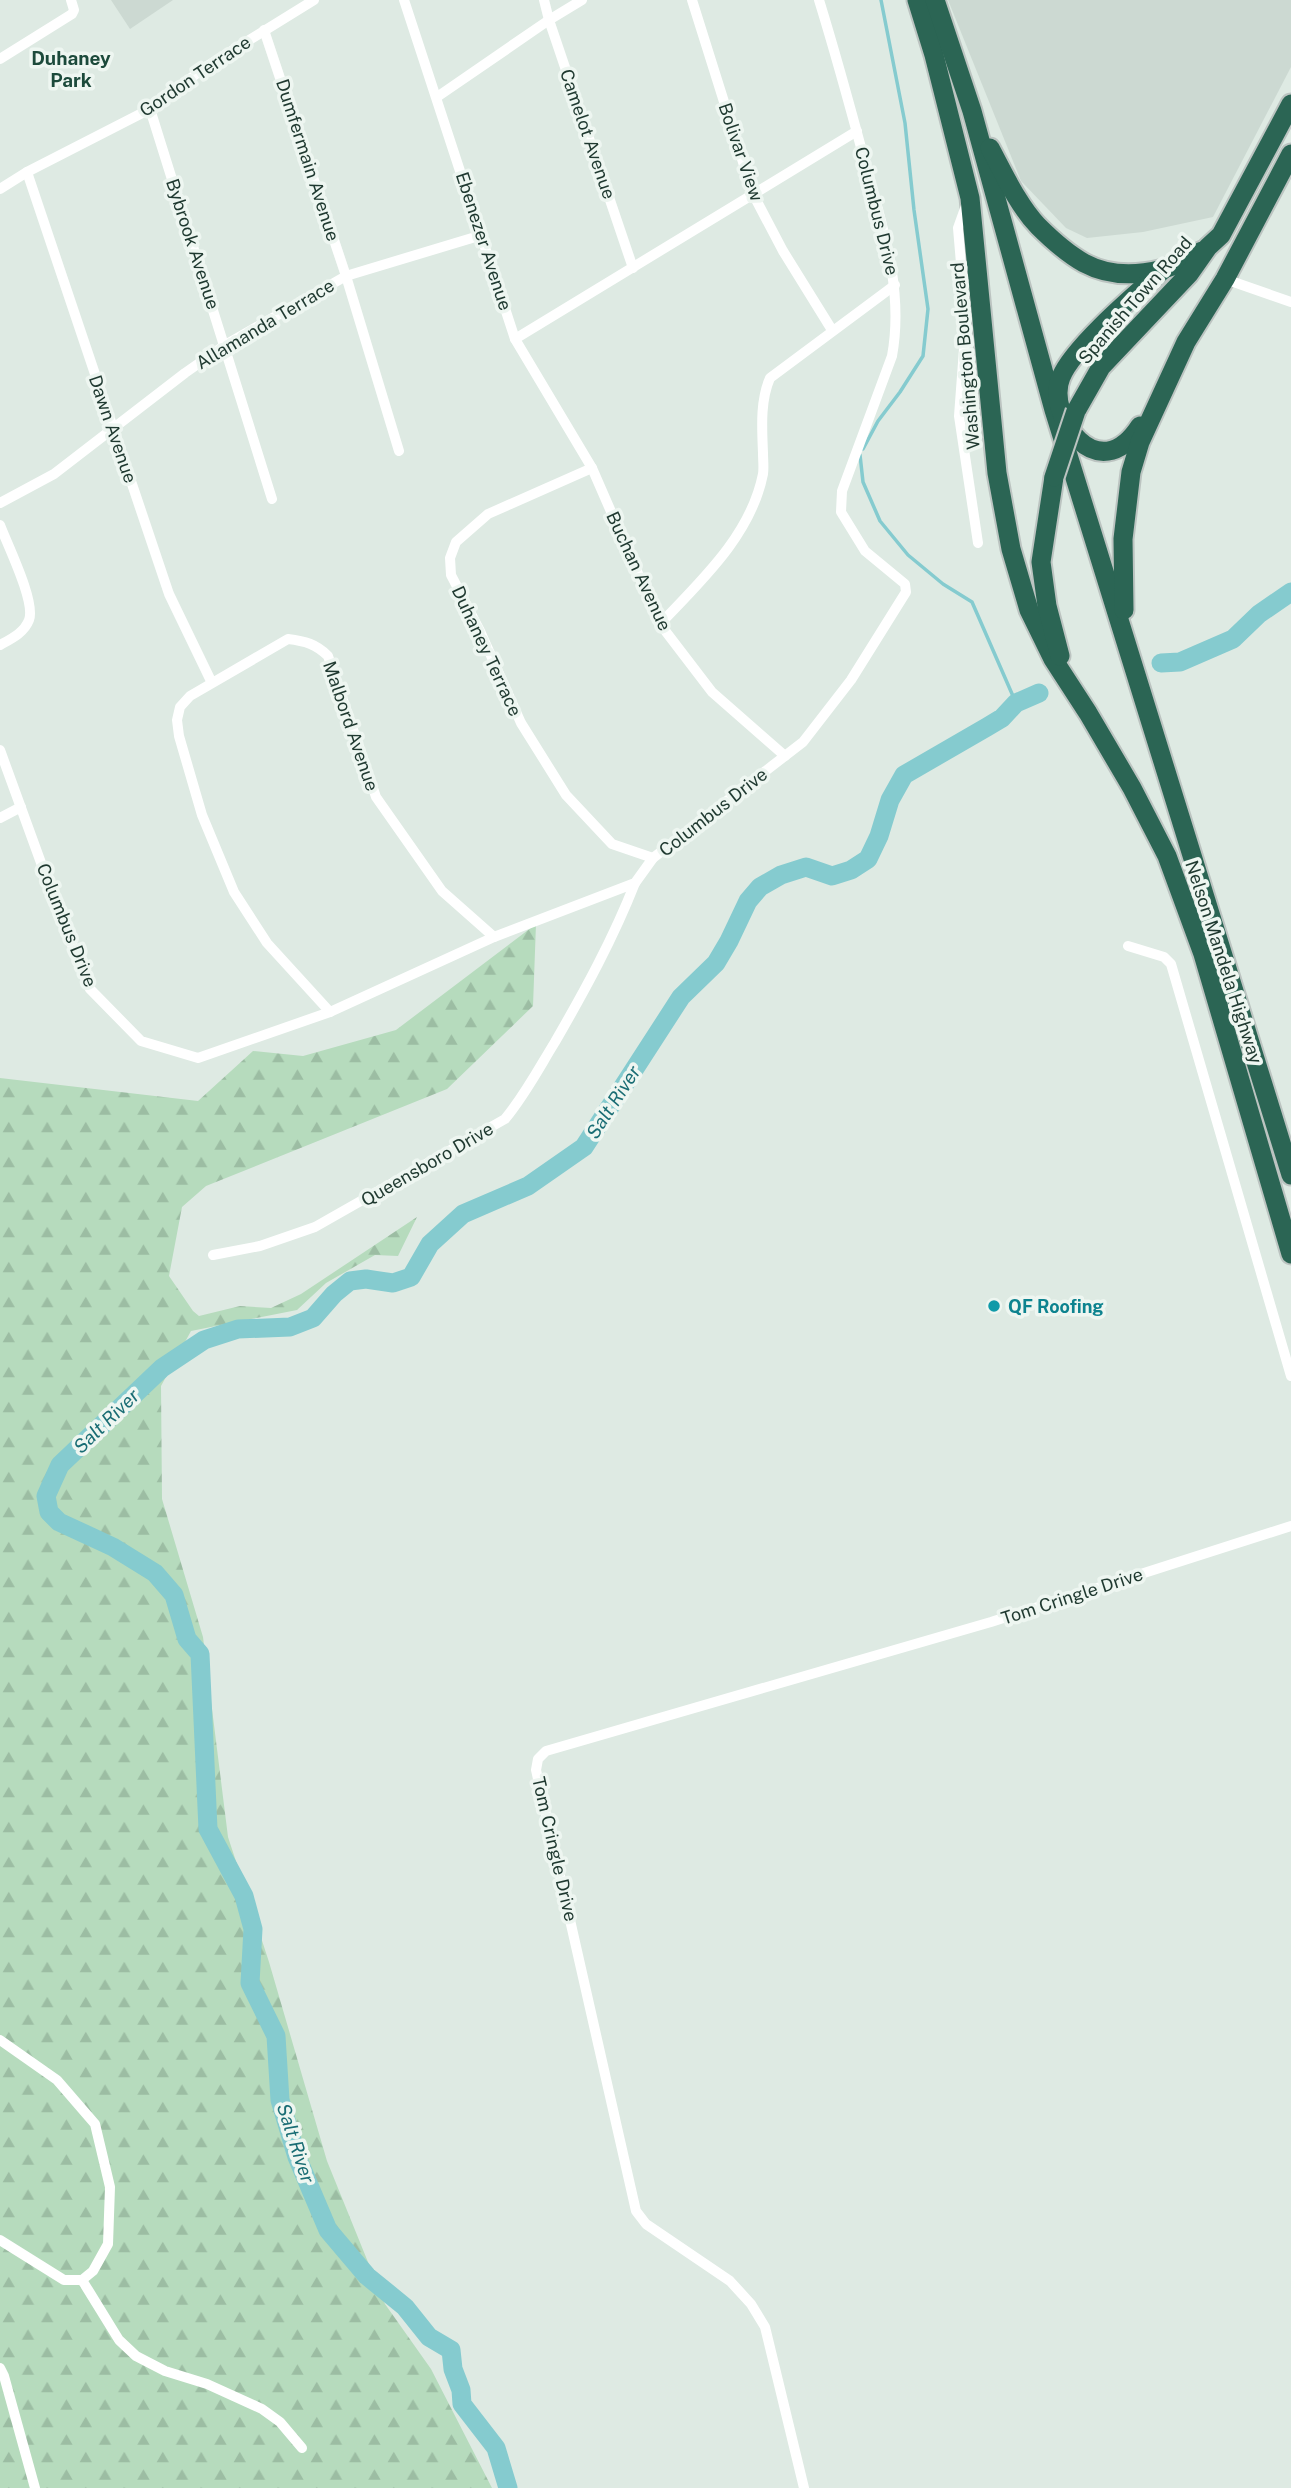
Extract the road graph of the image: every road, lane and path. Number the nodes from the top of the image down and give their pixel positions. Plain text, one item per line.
1 (71, 0) edge
2 (314, 0) edge
3 (404, 0) edge
4 (544, 0) edge
5 (582, 0) edge
6 (692, 0) edge
7 (819, 0) edge
8 (917, 0) edge
9 (935, 0) edge
10 (549, 20) junction
11 (264, 30) junction
12 (1, 55) edge
13 (437, 97) junction
14 (1291, 104) edge
15 (150, 109) junction
16 (972, 111) junction
17 (857, 131) junction
18 (1291, 154) edge
19 (27, 172) junction
20 (0, 188) edge
21 (753, 194) junction
22 (970, 198) junction
23 (482, 235) junction
24 (1208, 247) junction
25 (633, 268) junction
26 (1164, 269) junction
27 (346, 276) junction
28 (1225, 279) junction
29 (895, 285) junction
30 (1291, 302) edge
31 (832, 330) junction
32 (515, 339) junction
33 (225, 345) junction
34 (1163, 393) junction
35 (113, 430) junction
36 (399, 451) dead end
37 (592, 468) junction
38 (272, 499) dead end
39 (0, 503) edge
40 (0, 525) edge
41 (978, 542) dead end
42 (660, 624) junction
43 (0, 645) edge
44 (1131, 660) junction
45 (211, 681) junction
46 (1079, 698) junction
47 (0, 750) edge
48 (785, 757) junction
49 (21, 807) junction
50 (0, 818) edge
51 (653, 858) junction
52 (635, 883) junction
53 (494, 937) junction
54 (1128, 946) dead end
55 (330, 1012) junction
56 (1291, 1175) edge
57 (1291, 1254) edge
58 (213, 1255) dead end
59 (1291, 1376) edge
60 (1291, 1526) edge
61 (0, 2040) edge
62 (0, 2240) edge
63 (82, 2280) junction
64 (0, 2368) edge
65 (302, 2448) dead end
66 (35, 2488) edge
67 (804, 2488) edge

1 - 12 street
2 - 11 street, Gordon Terrace
3 - 13 street, Ebenezer Avenue
4 - 10 street, Camelot Avenue
5 - 10 street
6 - 21 street, Bolivar View
7 - 17 street, Columbus Drive
8 - 22 highway, Washington Boulevard
9 - 16 highway
10 - 13 street
10 - 25 street, Camelot Avenue
11 - 15 street, Gordon Terrace
11 - 27 street, Dumfermain Avenue
13 - 23 street, Ebenezer Avenue
14 - 24 highway, Spanish Town Road
15 - 19 street, Gordon Terrace
15 - 33 street, Bybrook Avenue
16 - 26 highway
16 - 44 highway
17 - 21 street, Columbus Drive
17 - 29 street, Columbus Drive
18 - 28 highway
19 - 20 street, Gordon Terrace
19 - 35 street, Dawn Avenue
21 - 25 street, Columbus Drive
21 - 31 street, Bolivar View
22 - 41 street
22 - 46 highway, Washington Boulevard
23 - 27 street, Allamanda Terrace
23 - 32 street, Ebenezer Avenue
24 - 26 highway
24 - 46 highway, Spanish Town Road, bridge
25 - 32 street, Columbus Drive
26 - 34 highway
27 - 33 street, Allamanda Terrace
27 - 36 street, Dumfermain Avenue
28 - 30 street
28 - 34 highway
29 - 31 street
29 - 48 street, Columbus Drive
31 - 42 street
32 - 37 street, Ebenezer Avenue
33 - 35 street, Allamanda Terrace
33 - 38 street, Bybrook Avenue
34 - 44 highway
35 - 39 street, Allamanda Terrace
35 - 45 street, Dawn Avenue
37 - 42 street, Buchan Avenue
37 - 51 street, Duhaney Terrace
40 - 43 street
42 - 48 street, Buchan Avenue
44 - 56 highway, Nelson Mandela Highway
45 - 53 street, Malbord Avenue
45 - 55 street, Malbord Avenue
46 - 57 highway, Nelson Mandela Highway
47 - 49 street, Columbus Drive
48 - 51 street, Columbus Drive
49 - 50 street
49 - 55 street, Columbus Drive
51 - 52 street, Columbus Drive
52 - 53 street, Columbus Drive
52 - 58 street, Queensboro Drive
53 - 55 street, Columbus Drive
54 - 59 street
60 - 67 street, Tom Cringle Drive
61 - 63 street
62 - 63 street
63 - 65 street
64 - 66 street

